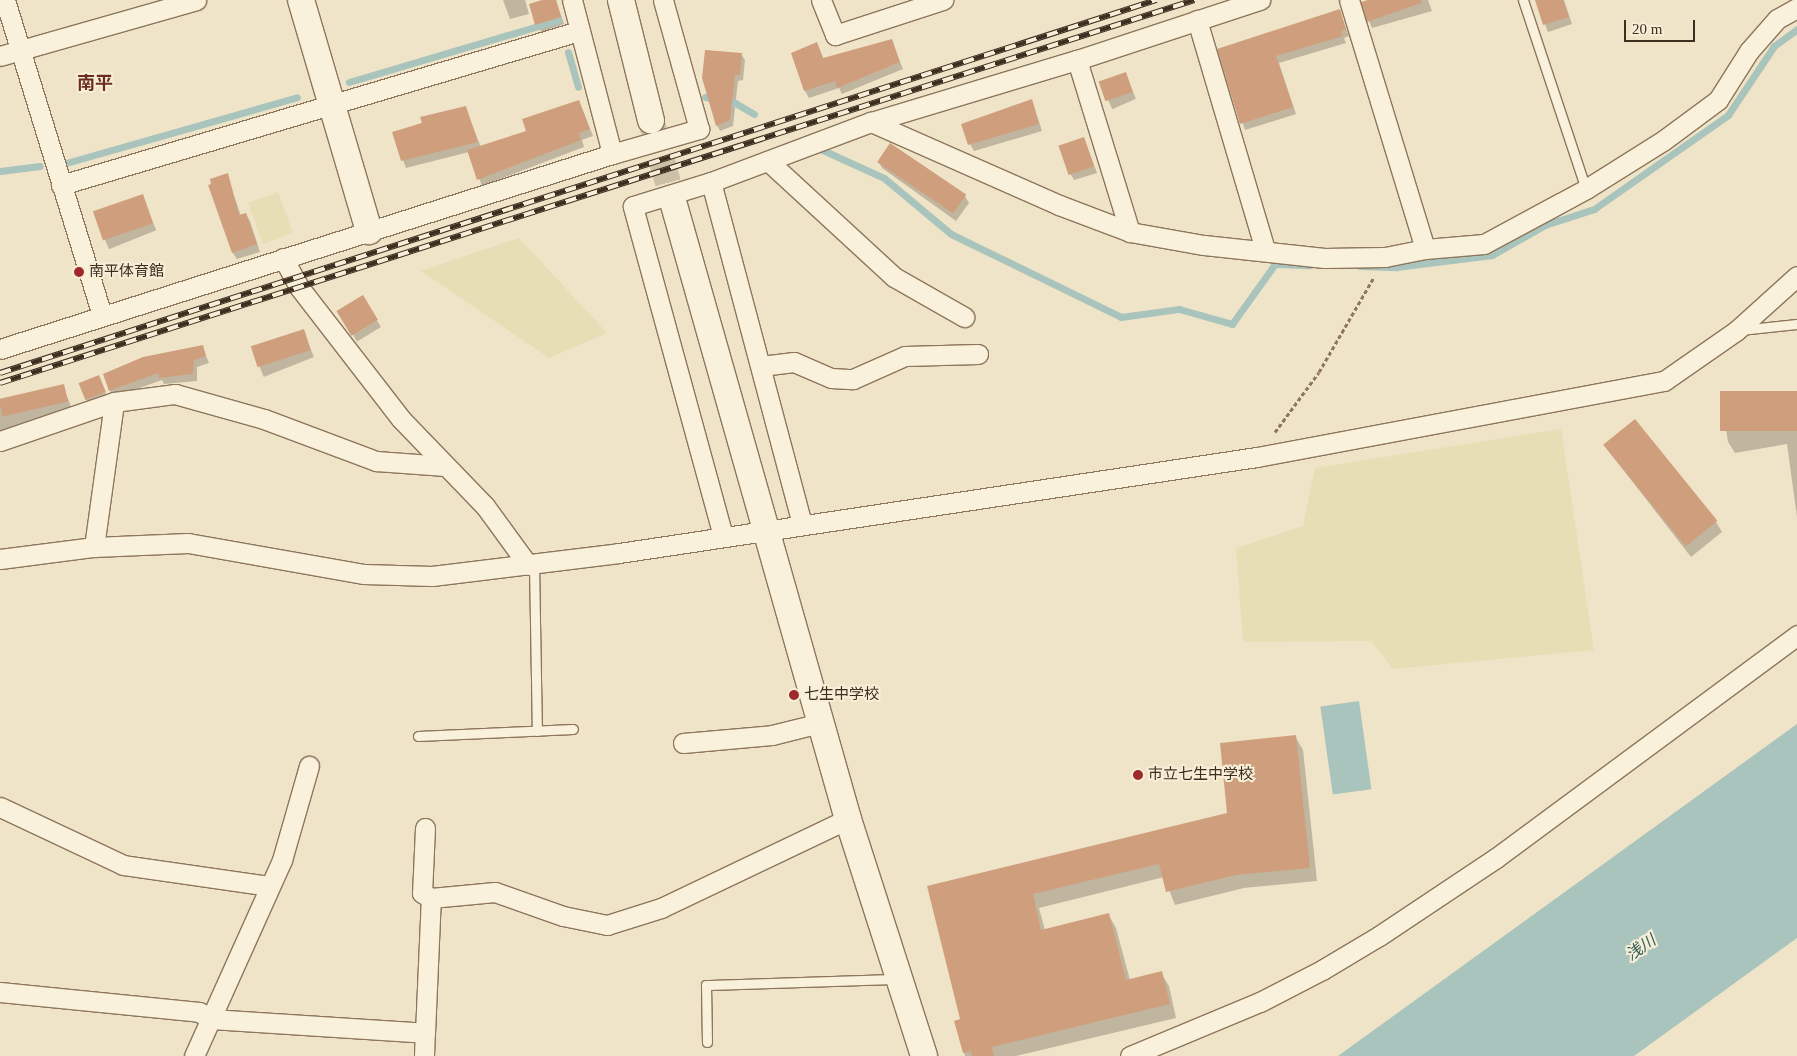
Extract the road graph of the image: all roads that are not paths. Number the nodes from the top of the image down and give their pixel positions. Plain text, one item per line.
1 (6, 0) edge
2 (196, 0) edge
3 (300, 0) edge
4 (572, 0) edge
5 (621, 0) edge
6 (664, 0) edge
7 (821, 0) edge
8 (943, 0) edge
9 (1260, 0) edge
10 (1349, 0) edge
11 (1523, 0) edge
12 (1797, 8) edge
13 (1197, 20) junction
14 (579, 31) junction
15 (21, 51) junction
16 (0, 56) edge
17 (1077, 60) junction
18 (332, 105) junction
19 (651, 120) tunnel mouth
20 (871, 122) junction
21 (612, 154) junction
22 (768, 161) junction
23 (711, 182) junction
24 (61, 185) junction
25 (1586, 189) junction
26 (674, 204) tunnel mouth
27 (369, 231) junction
28 (1130, 232) junction
29 (1425, 249) junction
30 (1265, 250) junction
31 (282, 258) junction
32 (1797, 276) edge
33 (102, 316) junction
34 (964, 317) dead end
35 (1797, 324) edge
36 (1736, 331) junction
37 (0, 349) edge
38 (978, 354) dead end
39 (761, 366) junction
40 (114, 402) junction
41 (0, 441) edge
42 (445, 466) junction
43 (802, 524) junction
44 (764, 529) junction
45 (723, 536) junction
46 (94, 547) junction
47 (0, 559) edge
48 (531, 564) junction
49 (1797, 635) edge
50 (820, 723) junction
51 (573, 729) dead end
52 (537, 730) junction
53 (418, 736) dead end
54 (683, 743) dead end
55 (309, 766) dead end
56 (0, 806) edge
57 (848, 818) junction
58 (425, 828) dead end
59 (269, 886) junction
60 (431, 898) junction
61 (898, 979) junction
62 (0, 992) edge
63 (210, 1019) junction
64 (424, 1032) junction
65 (707, 1042) dead end
66 (194, 1056) edge
67 (424, 1056) edge
68 (924, 1056) edge
69 (1130, 1056) edge

1 - 15 street
2 - 15 street
3 - 18 street
4 - 14 street
5 - 19 street
6 - 21 street
7 - 8 street
9 - 13 street
10 - 29 street
11 - 25 lane
12 - 25 street
13 - 17 street
13 - 30 street
14 - 18 street
14 - 21 street
15 - 16 street
15 - 24 street
17 - 20 street
17 - 28 street
18 - 24 street
18 - 27 street
20 - 22 street
20 - 28 street
21 - 27 street
22 - 23 street
22 - 34 street
23 - 39 street
23 - 45 street
24 - 33 street
25 - 29 street
26 - 44 street
27 - 31 street
28 - 30 street
29 - 30 street
31 - 33 street
31 - 42 street
32 - 36 street
33 - 37 street
35 - 36 lane
36 - 43 street
38 - 39 street
39 - 43 street
40 - 41 street
40 - 42 street
40 - 46 street
42 - 48 street
43 - 44 street
44 - 45 street
44 - 50 street
45 - 48 street
46 - 47 street
46 - 48 street
48 - 52 lane
49 - 69 street
50 - 54 street
50 - 57 street
51 - 52 lane
52 - 53 lane
55 - 59 street
56 - 59 street
57 - 60 street
57 - 61 street
58 - 60 street
59 - 63 street
60 - 64 street
61 - 65 lane
61 - 68 street
62 - 63 street
63 - 64 street
63 - 66 street
64 - 67 street

